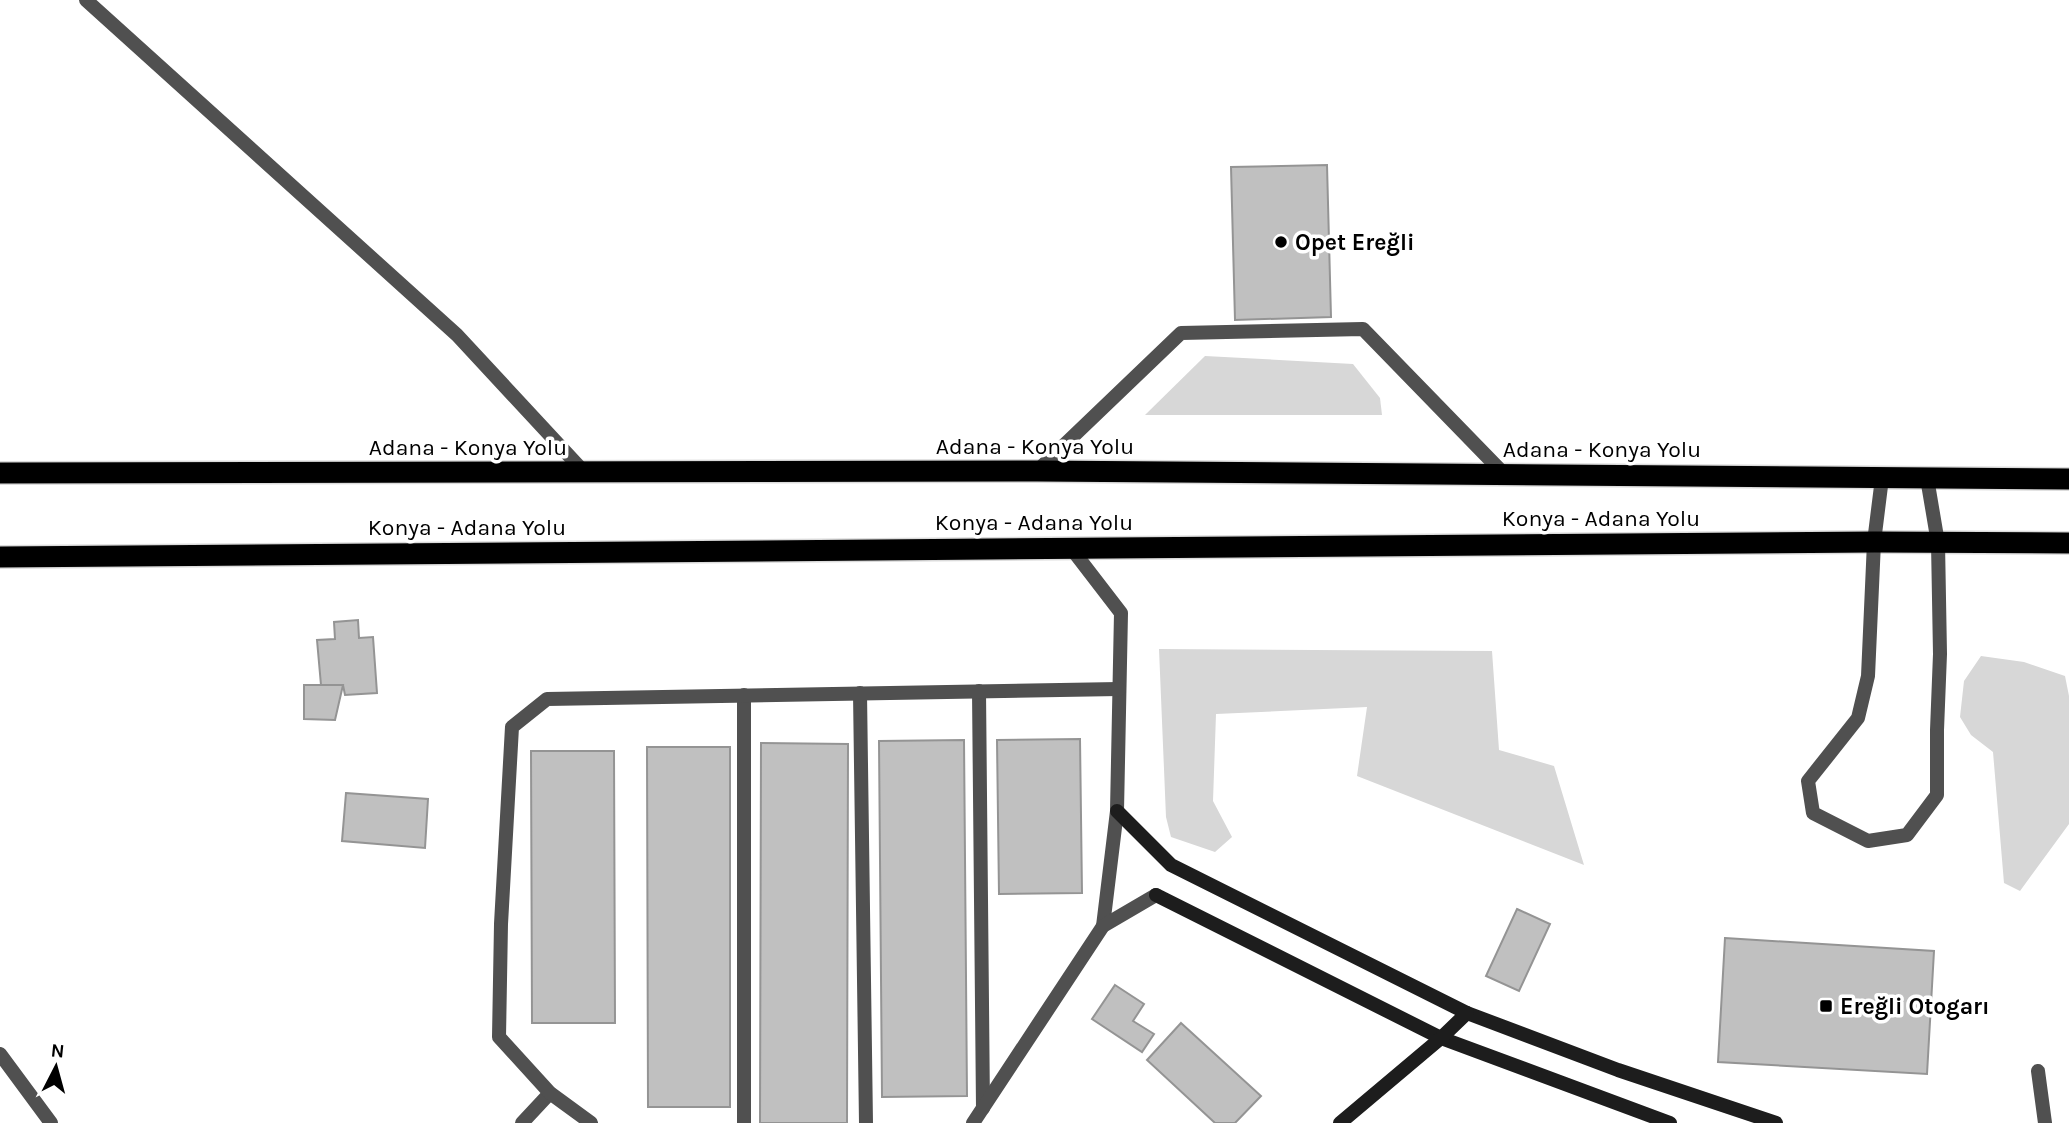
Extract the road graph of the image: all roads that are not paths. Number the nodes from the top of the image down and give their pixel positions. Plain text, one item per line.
1 (86, 0) edge
2 (1037, 471) junction
3 (0, 473) edge
4 (585, 473) junction
5 (1505, 475) junction
6 (1882, 478) junction
7 (1927, 478) junction
8 (2069, 479) edge
9 (1874, 542) junction
10 (1938, 542) junction
11 (2069, 543) edge
12 (1071, 548) junction
13 (0, 557) edge
14 (1119, 689) junction
15 (979, 691) junction
16 (860, 693) junction
17 (744, 695) junction
18 (1117, 811) junction
19 (1156, 895) joint
20 (1103, 926) junction
21 (1467, 1013) junction
22 (1441, 1038) junction
23 (0, 1054) edge
24 (2038, 1071) dead end
25 (550, 1093) junction
26 (983, 1108) junction
27 (51, 1123) edge
28 (522, 1123) edge
29 (591, 1123) edge
30 (744, 1123) edge
31 (866, 1123) edge
32 (973, 1123) edge
33 (1340, 1123) edge
34 (1670, 1123) edge
35 (1776, 1123) edge
36 (2045, 1123) edge

1 - 4 street
2 - 4 highway, Adana - Konya Yolu
2 - 5 highway, Adana - Konya Yolu
2 - 5 street
3 - 4 highway, Adana - Konya Yolu
5 - 6 highway, Adana - Konya Yolu
6 - 7 highway, Adana - Konya Yolu
6 - 9 street
7 - 8 highway, Adana - Konya Yolu
7 - 10 street
9 - 10 highway, Konya - Adana Yolu
9 - 10 street
9 - 12 highway, Konya - Adana Yolu
10 - 11 highway, Konya - Adana Yolu
12 - 13 highway, Konya - Adana Yolu
12 - 14 street
14 - 15 street
14 - 18 street
15 - 16 street
15 - 26 street
16 - 17 street
16 - 31 street
17 - 25 street
17 - 30 street
18 - 20 street
18 - 21 main road
19 - 20 street
19 - 22 main road
20 - 26 street
21 - 22 main road
21 - 35 main road
22 - 33 main road
22 - 34 main road
23 - 27 street
24 - 36 street
25 - 28 street
25 - 29 street
26 - 32 street

